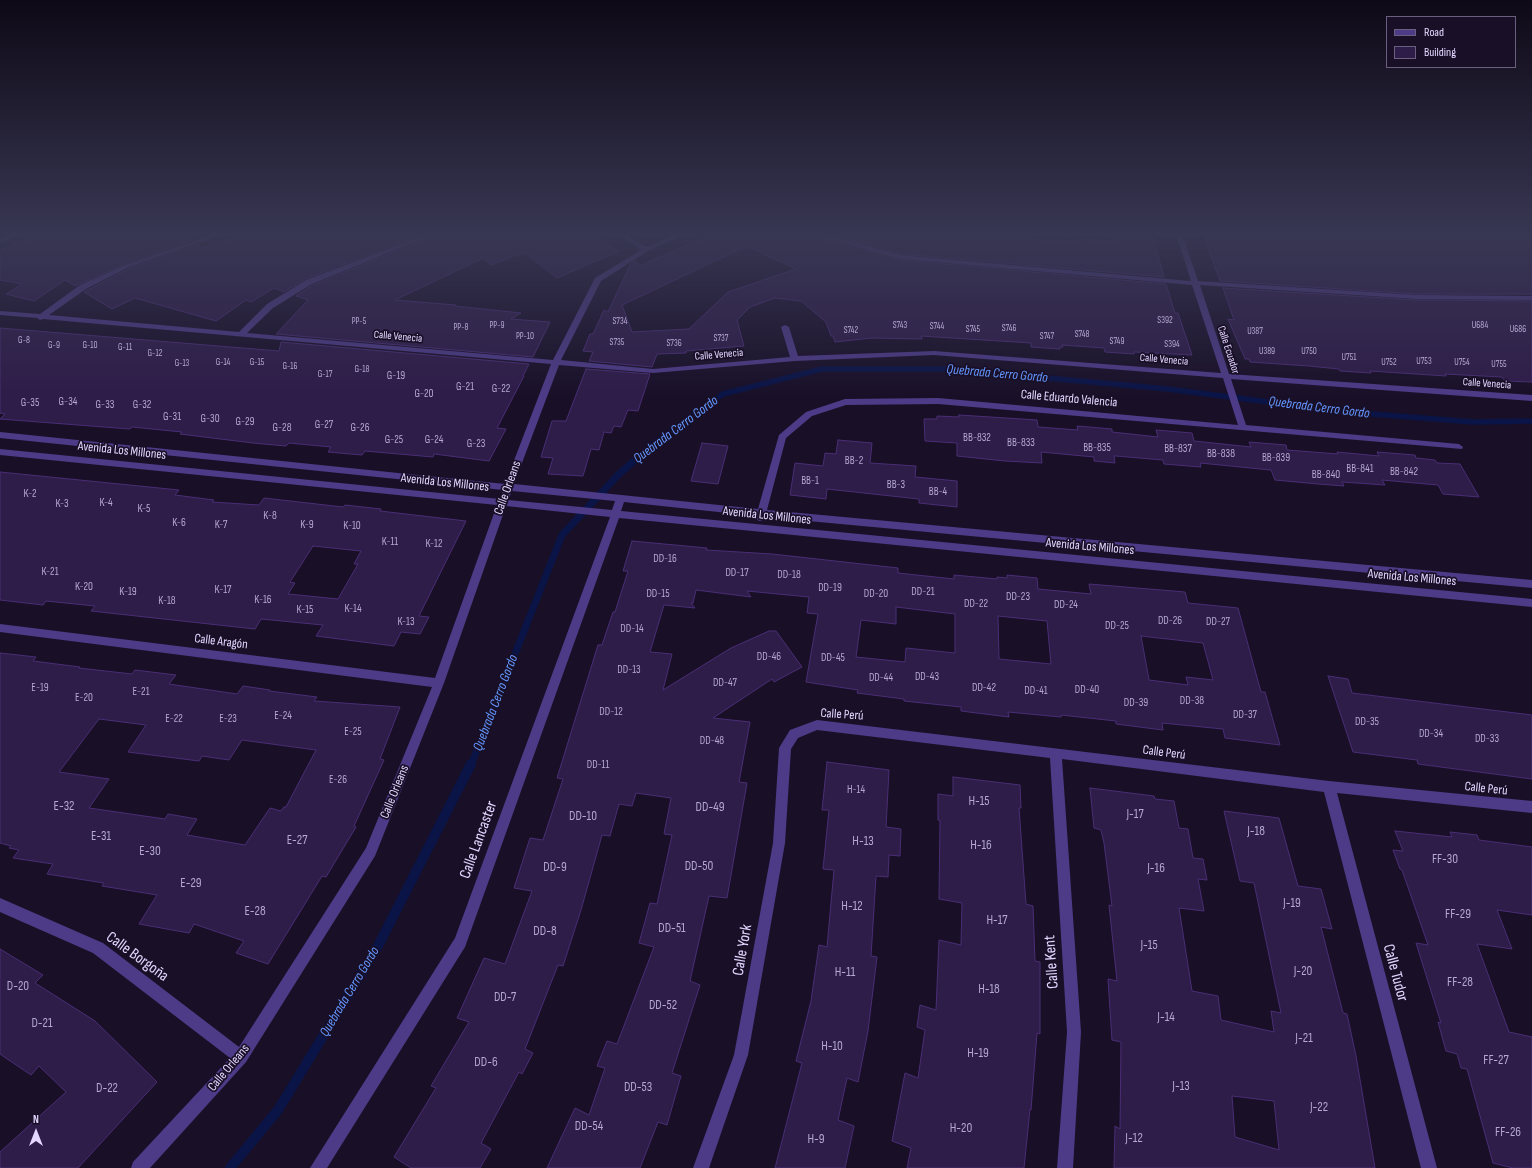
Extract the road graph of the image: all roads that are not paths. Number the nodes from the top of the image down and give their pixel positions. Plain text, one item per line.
1 (81, 289) edge
2 (298, 289) edge
3 (594, 289) edge
4 (1196, 289) edge
5 (1282, 289) edge
6 (1532, 298) edge
7 (0, 313) edge
8 (40, 318) junction
9 (785, 327) dead end
10 (240, 335) junction
11 (795, 359) junction
12 (556, 362) junction
13 (1226, 376) junction
14 (1532, 398) edge
15 (1243, 428) junction
16 (1, 436) edge
17 (1459, 447) dead end
18 (0, 452) edge
19 (508, 488) junction
20 (620, 499) junction
21 (503, 502) junction
22 (761, 513) junction
23 (616, 514) junction
24 (757, 528) junction
25 (1532, 584) edge
26 (1532, 603) edge
27 (0, 628) edge
28 (439, 683) junction
29 (794, 734) joint
30 (1056, 754) junction
31 (1329, 787) junction
32 (1532, 807) edge
33 (0, 905) edge
34 (241, 1057) junction
35 (139, 1168) edge
36 (318, 1168) edge
37 (701, 1168) edge
38 (1065, 1168) edge
39 (1429, 1168) edge

1 - 8 street
2 - 10 street
3 - 12 street, Calle Orleans
4 - 13 street, Calle Ecuador
5 - 6 street
7 - 8 street, Calle Venecia
8 - 10 street, Calle Venecia
9 - 11 street
10 - 12 street, Calle Venecia
11 - 12 street, Calle Venecia
11 - 13 street, Calle Venecia
12 - 19 street, Calle Orleans
13 - 14 street, Calle Venecia
13 - 15 street, Calle Ecuador
15 - 17 street, Calle Eduardo Valencia
15 - 22 street, Calle Eduardo Valencia
16 - 19 street, Avenida Los Millones
18 - 21 street, Avenida Los Millones
19 - 20 street, Avenida Los Millones
19 - 21 street, Calle Orleans
20 - 22 street, Avenida Los Millones
20 - 23 street, Calle Lancaster
21 - 23 street, Avenida Los Millones
21 - 28 street, Calle Orleans
22 - 24 street, Calle Eduardo Valencia
22 - 25 street, Avenida Los Millones
23 - 24 street, Avenida Los Millones
23 - 36 street, Calle Lancaster
24 - 26 street, Avenida Los Millones
27 - 28 street, Calle Aragón
28 - 34 street, Calle Orleans
29 - 30 street, Calle Perú
29 - 37 street, Calle York
30 - 31 street, Calle Perú
30 - 38 street, Calle Kent
31 - 32 street, Calle Perú
31 - 39 street, Calle Tudor
33 - 34 street, Calle Borgoña
34 - 35 street, Calle Orleans

